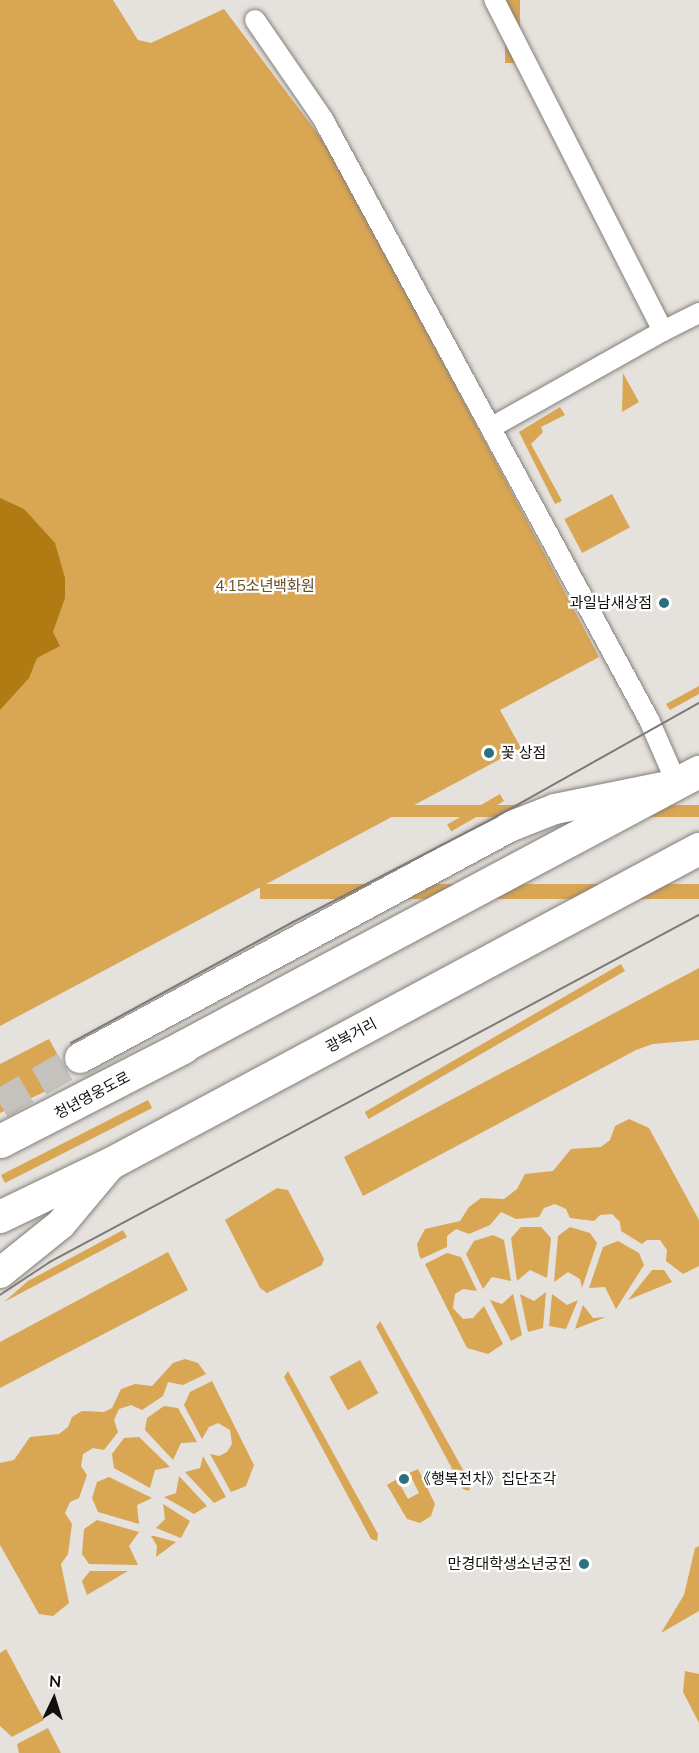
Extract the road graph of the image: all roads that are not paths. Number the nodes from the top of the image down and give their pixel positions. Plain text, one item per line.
1 (494, 0) edge
2 (255, 20) dead end
3 (699, 313) edge
4 (663, 331) junction
5 (492, 427) junction
6 (688, 778) edge
7 (699, 849) edge
8 (183, 1047) joint
9 (80, 1058) tunnel mouth
10 (0, 1142) edge
11 (112, 1163) junction
12 (0, 1217) edge
13 (0, 1274) edge

1 - 4 street
2 - 5 street
3 - 4 street
4 - 5 street
5 - 6 street
6 - 8 highway
6 - 9 main road
7 - 11 highway, 광복거리
8 - 10 highway, 청년영웅도로
11 - 12 highway, 광복거리
11 - 13 main road

